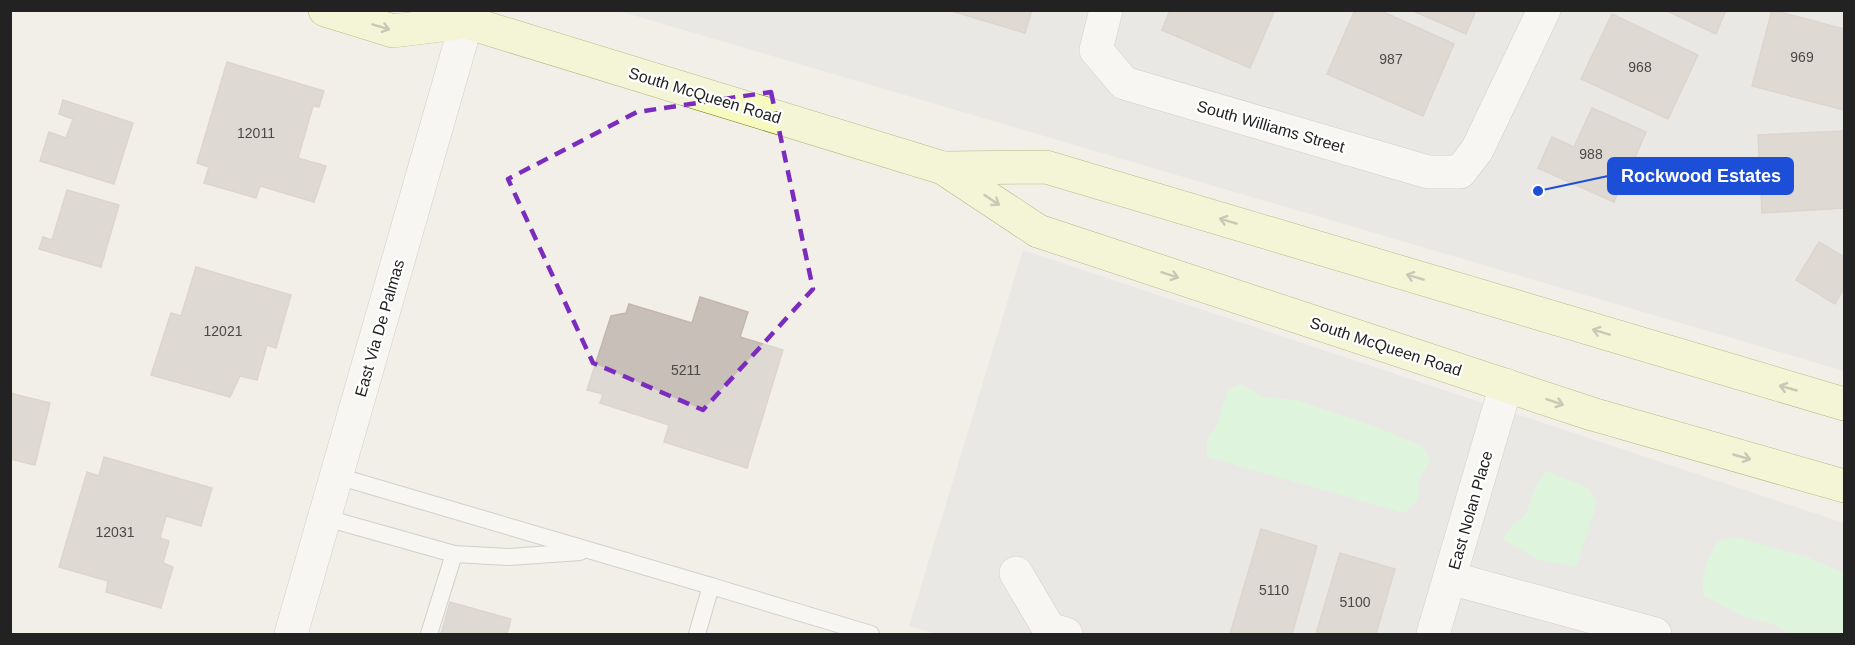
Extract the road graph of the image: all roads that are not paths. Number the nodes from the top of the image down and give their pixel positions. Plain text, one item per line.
1 (325, 10) edge
2 (1106, 10) edge
3 (1544, 10) edge
4 (462, 14) edge
5 (943, 168) junction
6 (1506, 385) junction
7 (1845, 404) edge
8 (337, 476) junction
9 (1845, 486) edge
10 (326, 518) junction
11 (593, 551) junction
12 (454, 554) junction
13 (1016, 573) dead end
14 (1450, 578) junction
15 (711, 586) junction
16 (864, 633) edge
17 (291, 634) edge
18 (429, 634) edge
19 (697, 634) edge
20 (1066, 634) edge
21 (1434, 634) edge
22 (1655, 634) edge

1 -> 4 main road, South McQueen Road
2 - 3 street, South Williams Street
4 - 5 main road, South McQueen Road
4 - 8 street, East Via De Palmas
5 -> 6 main road, South McQueen Road
7 -> 5 main road, South McQueen Road
6 -> 9 main road, South McQueen Road
6 - 14 street, East Nolan Place
8 - 10 street, East Via De Palmas
8 - 11 lane
10 - 12 lane
10 - 17 street, East Via De Palmas
11 - 12 lane
11 - 15 lane
12 - 18 lane
13 - 20 street
14 - 21 street, East Nolan Place
14 - 22 street
15 - 16 lane
15 - 19 lane

